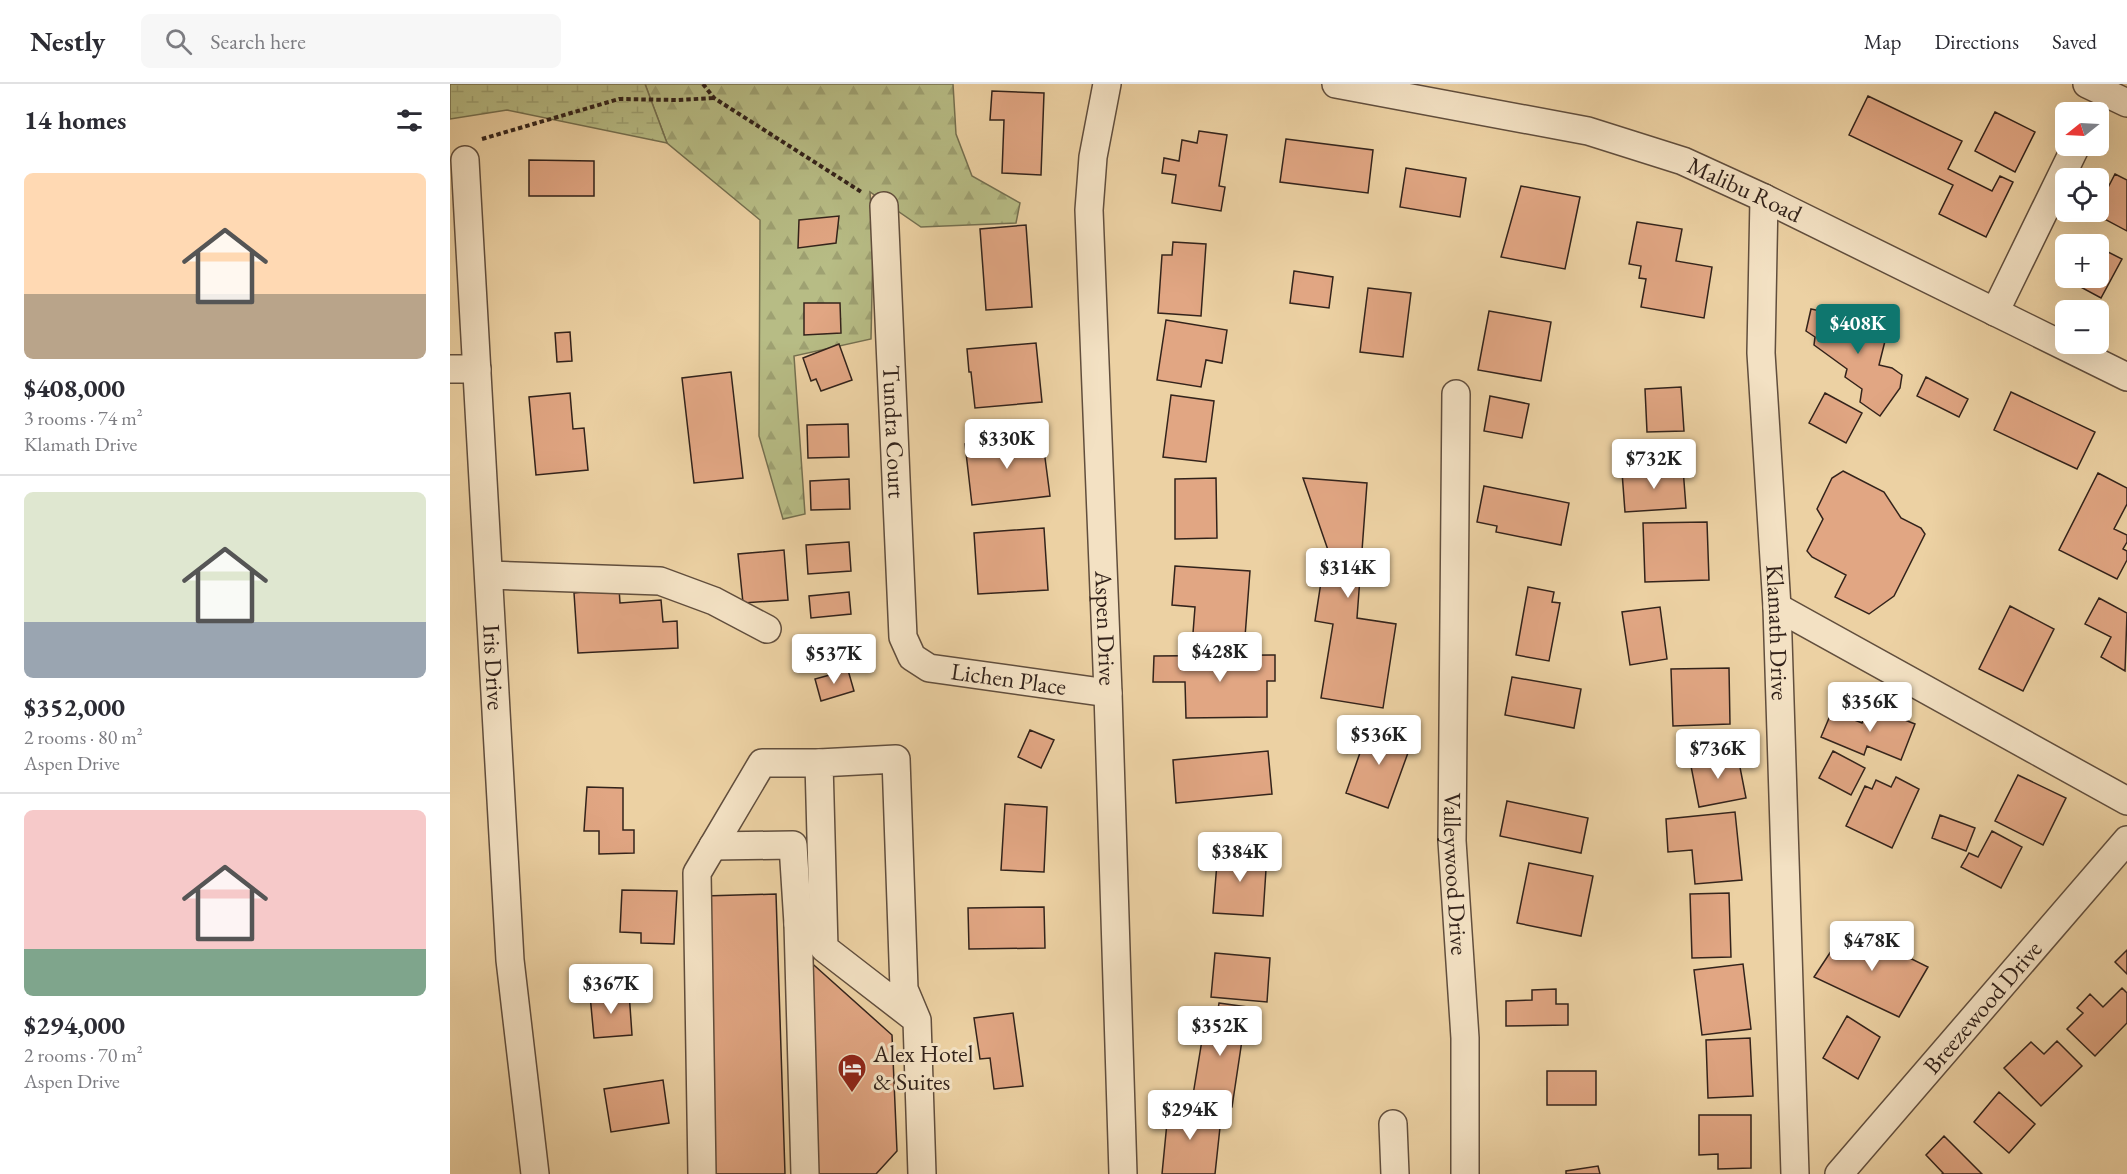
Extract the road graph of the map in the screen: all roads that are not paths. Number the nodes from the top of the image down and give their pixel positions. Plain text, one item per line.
1 (1107, 84) edge
2 (1336, 84) edge
3 (2093, 96) edge
4 (2127, 103) edge
5 (2071, 156) edge
6 (465, 160) road end
7 (1764, 198) junction
8 (884, 206) road end
9 (1995, 312) junction
10 (462, 318) edge
11 (450, 369) edge
12 (477, 369) junction
13 (2127, 377) edge
14 (1456, 393) dead end
15 (489, 575) junction
16 (1777, 607) junction
17 (768, 629) dead end
18 (912, 657) joint
19 (1108, 693) junction
20 (819, 762) junction
21 (2127, 801) edge
22 (2127, 840) edge
23 (713, 846) junction
24 (798, 924) junction
25 (824, 948) junction
26 (917, 1020) junction
27 (1393, 1124) dead end
28 (535, 1174) edge
29 (702, 1174) edge
30 (805, 1174) edge
31 (922, 1174) edge
32 (1124, 1174) edge
33 (1395, 1174) edge
34 (1465, 1174) edge
35 (1795, 1174) edge
36 (1839, 1174) edge

1 - 19 street, Aspen Drive
2 - 7 street, Malibu Road
3 - 4 street
5 - 9 street
6 - 10 street, Iris Drive
7 - 9 street, Malibu Road
7 - 16 street, Klamath Drive
8 - 18 street, Tundra Court
9 - 13 street, Malibu Road
10 - 12 street, Iris Drive
11 - 12 street
12 - 15 street, Iris Drive
14 - 34 street, Valleywood Drive
15 - 17 street
15 - 28 street, Iris Drive
16 - 21 street
16 - 35 street, Klamath Drive
18 - 19 street, Lichen Place
19 - 32 street, Aspen Drive
20 - 23 street
20 - 25 street
20 - 26 street
22 - 36 street, Breezewood Drive
23 - 24 street
23 - 29 street
24 - 25 street
24 - 30 street
25 - 26 street
26 - 31 street
27 - 33 street

